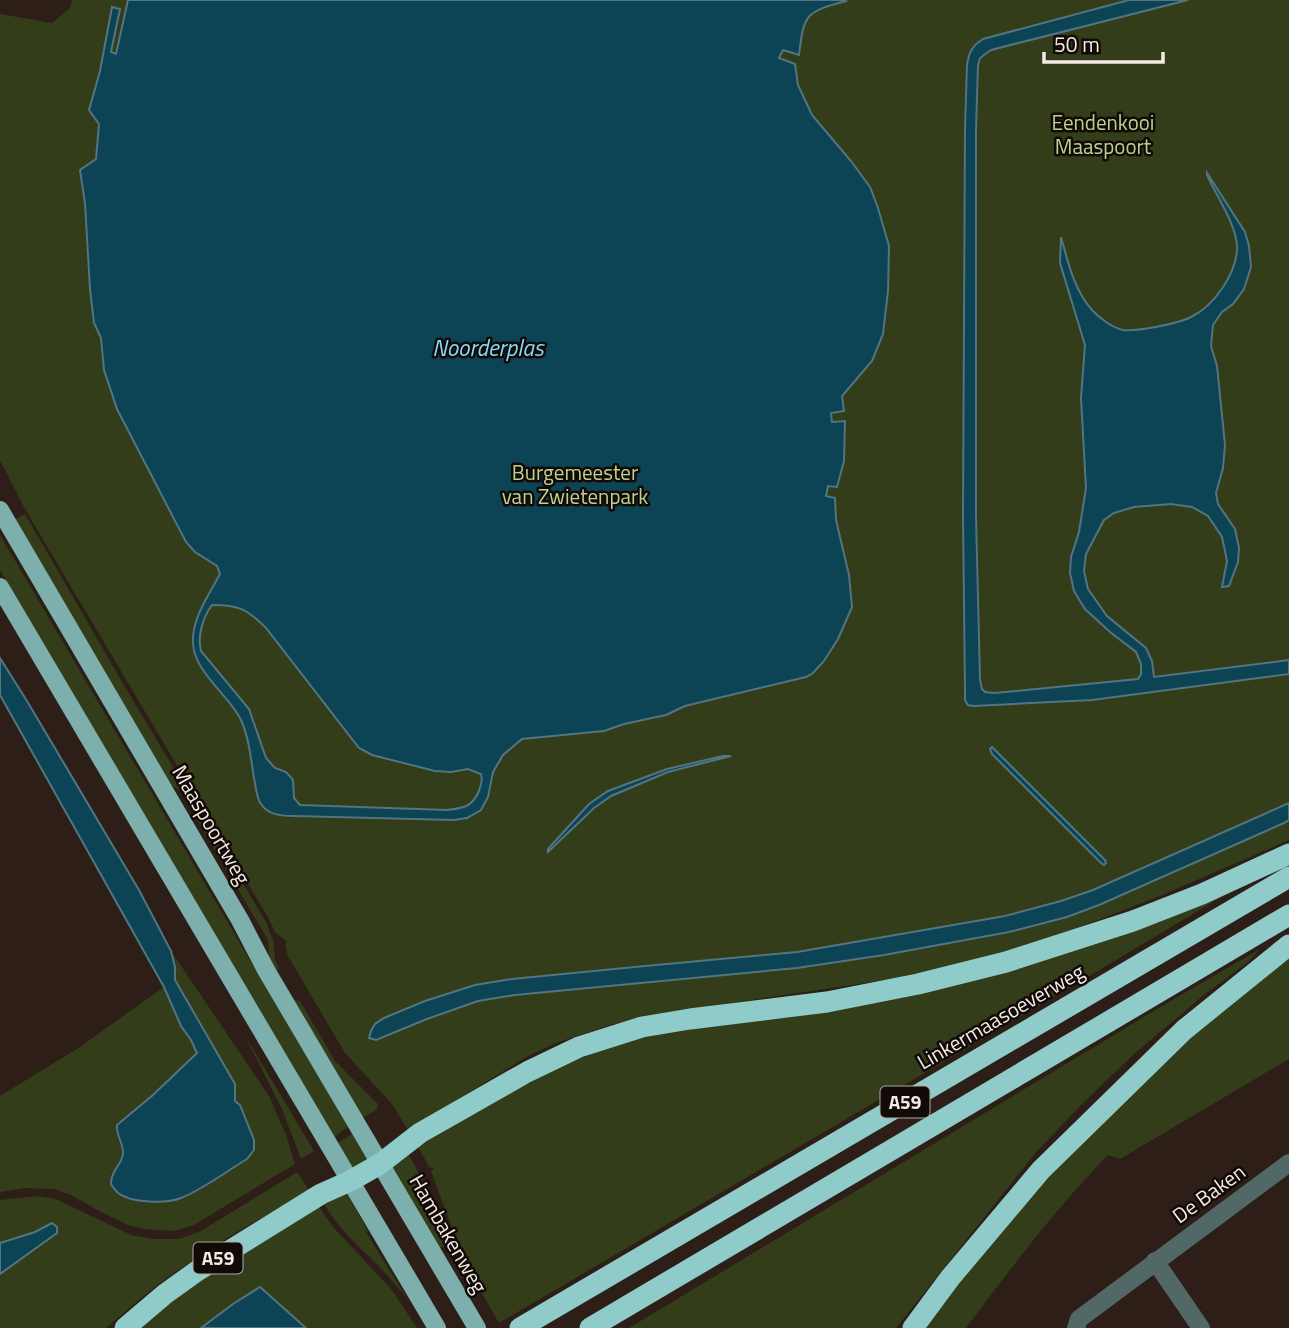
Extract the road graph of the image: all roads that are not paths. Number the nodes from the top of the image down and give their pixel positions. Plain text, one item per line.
1 (0, 510) edge
2 (0, 587) edge
3 (1289, 854) edge
4 (1289, 877) edge
5 (1289, 915) edge
6 (1289, 945) edge
7 (1289, 1163) edge
8 (380, 1164) junction
9 (350, 1181) junction
10 (1155, 1261) junction
11 (436, 1326) edge
12 (125, 1328) edge
13 (477, 1328) edge
14 (520, 1328) edge
15 (590, 1328) edge
16 (913, 1328) edge
17 (1076, 1328) edge
18 (1201, 1328) edge

1 - 8 main road, Maaspoortweg
2 - 9 main road
3 - 8 highway
4 - 14 highway, Linkermaasoeverweg / A59
5 - 15 highway, A59
6 - 16 highway
7 - 10 street, De Baken
8 - 9 highway
8 - 13 main road, Hambakenweg
9 - 11 main road
9 - 12 highway, A59
10 - 17 street, De Baken
10 - 18 street

